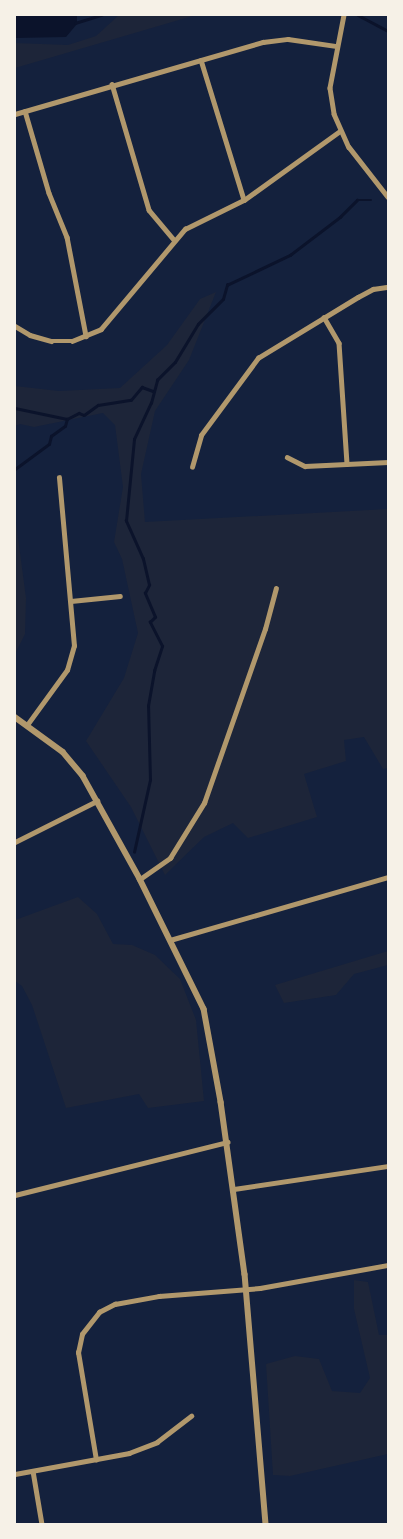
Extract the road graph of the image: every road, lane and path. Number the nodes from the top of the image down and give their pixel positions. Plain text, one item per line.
1 (344, 15) edge
2 (336, 46) junction
3 (201, 60) junction
4 (112, 84) junction
5 (25, 111) junction
6 (15, 114) edge
7 (340, 131) junction
8 (388, 197) edge
9 (244, 200) junction
10 (174, 239) junction
11 (388, 287) edge
12 (324, 317) junction
13 (15, 326) edge
14 (86, 336) junction
15 (287, 457) dead end
16 (388, 462) edge
17 (347, 464) junction
18 (192, 466) dead end
19 (59, 478) dead end
20 (276, 588) dead end
21 (120, 596) dead end
22 (71, 601) junction
23 (15, 717) edge
24 (27, 724) junction
25 (97, 801) junction
26 (15, 842) edge
27 (388, 877) edge
28 (140, 879) junction
29 (170, 940) junction
30 (227, 1142) junction
31 (388, 1166) edge
32 (234, 1189) junction
33 (15, 1195) edge
34 (388, 1265) edge
35 (247, 1289) junction
36 (191, 1416) dead end
37 (96, 1460) junction
38 (33, 1471) junction
39 (15, 1474) edge
40 (42, 1524) edge
41 (266, 1524) edge

1 - 2 street
2 - 3 street
2 - 7 street
3 - 4 street
3 - 9 street
4 - 5 street
4 - 10 street
5 - 6 street
5 - 14 street
7 - 8 street
7 - 9 street
9 - 10 street
10 - 14 street
11 - 12 street
12 - 17 street
12 - 18 street
13 - 14 street
15 - 17 street
16 - 17 street
19 - 22 street
20 - 28 street
21 - 22 street
22 - 24 street
23 - 24 street
24 - 25 street
25 - 26 street
25 - 28 street
27 - 29 street
28 - 29 street
29 - 30 street
30 - 32 street
30 - 33 street
31 - 32 street
32 - 35 street
34 - 35 street
35 - 37 street
35 - 41 street
36 - 37 street
37 - 38 street
38 - 39 street
38 - 40 street

